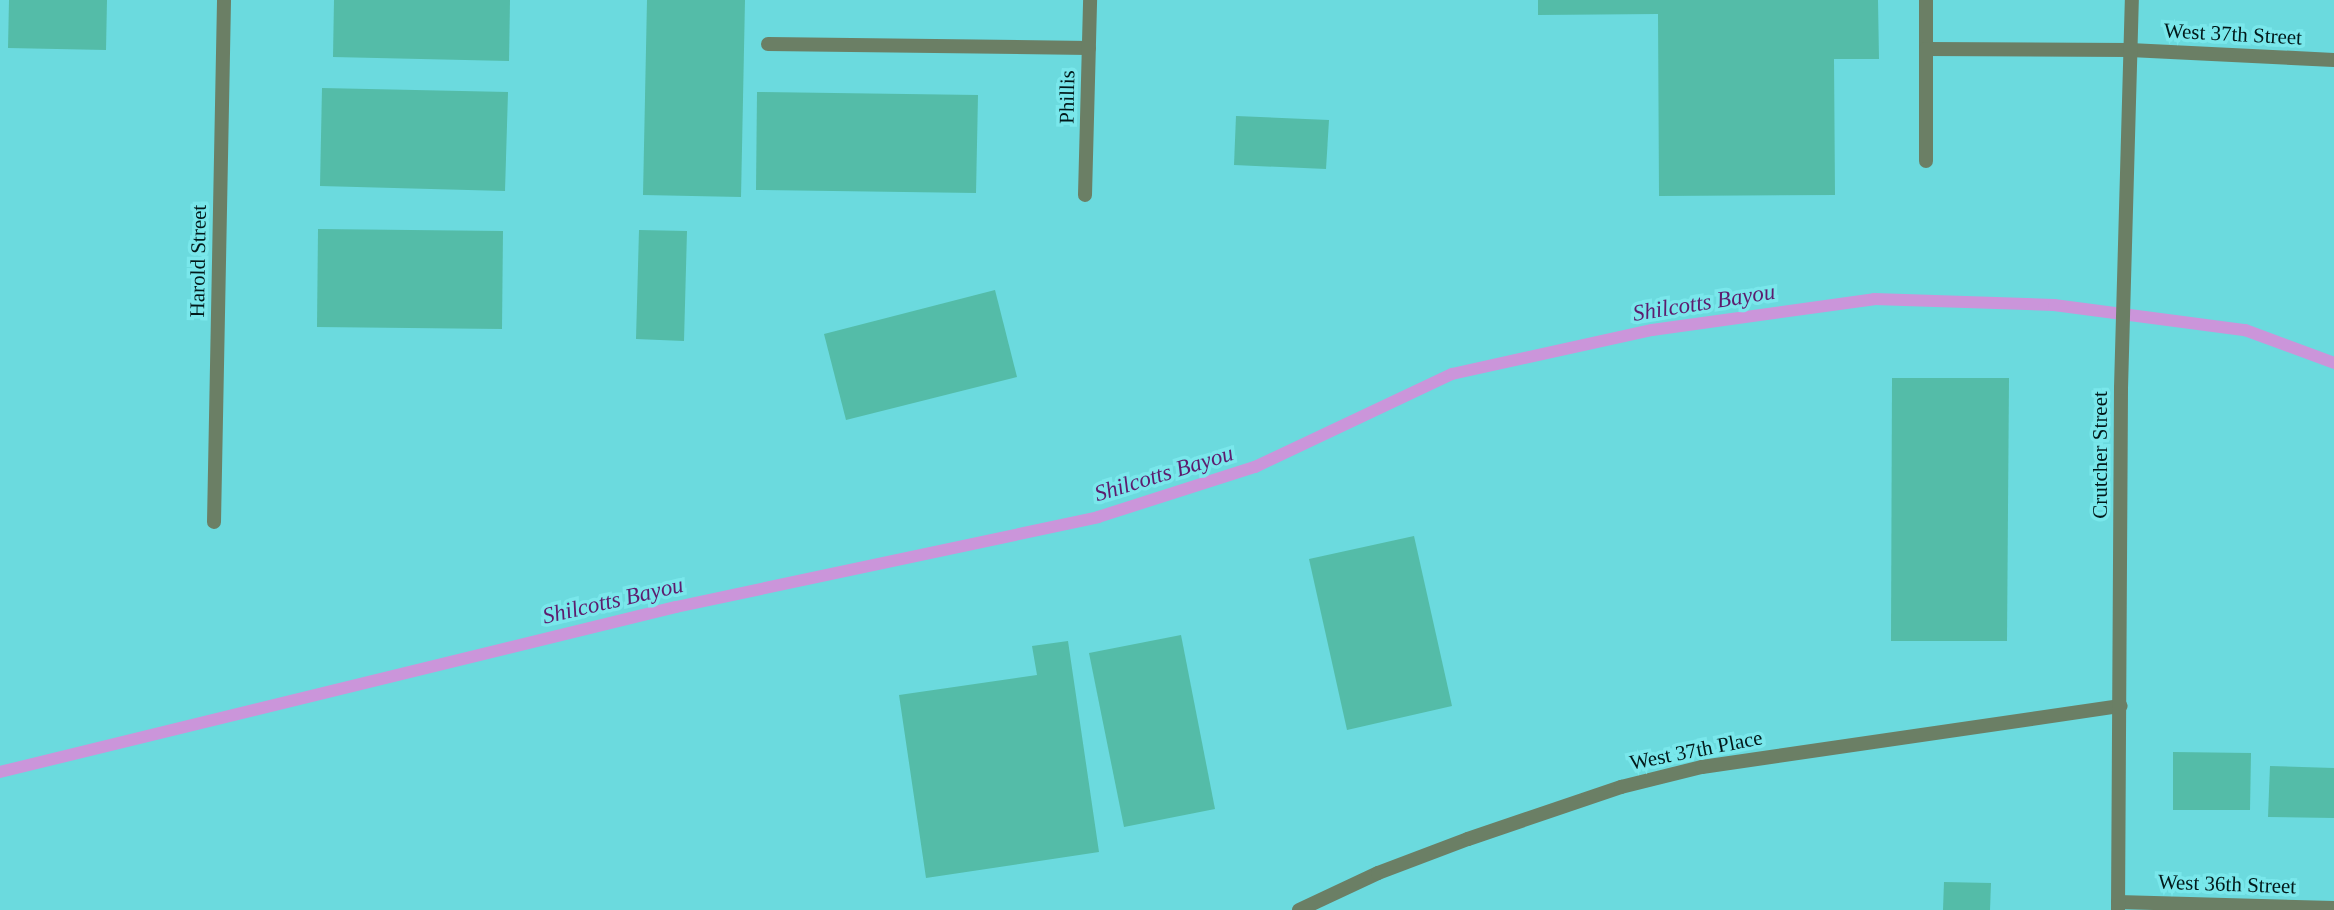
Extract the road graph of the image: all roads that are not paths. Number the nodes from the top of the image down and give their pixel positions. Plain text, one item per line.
1 (224, 0) edge
2 (1090, 0) edge
3 (1926, 0) edge
4 (2132, 0) edge
5 (768, 44) dead end
6 (1089, 48) junction
7 (1926, 49) junction
8 (2130, 50) junction
9 (2334, 60) edge
10 (1926, 161) dead end
11 (1085, 195) dead end
12 (214, 522) dead end
13 (2121, 706) junction
14 (2118, 906) edge
15 (2334, 908) edge
16 (1299, 910) edge

1 - 12 street, Harold Street
2 - 6 street, Phillis
3 - 7 street
4 - 8 street, Crutcher Street
5 - 6 street
6 - 11 street, Phillis
7 - 8 street, West 37th Street
7 - 10 street
8 - 9 street, West 37th Street
8 - 13 street, Crutcher Street
13 - 14 street, Crutcher Street
13 - 16 street, West 37th Place
14 - 15 street, West 36th Street

